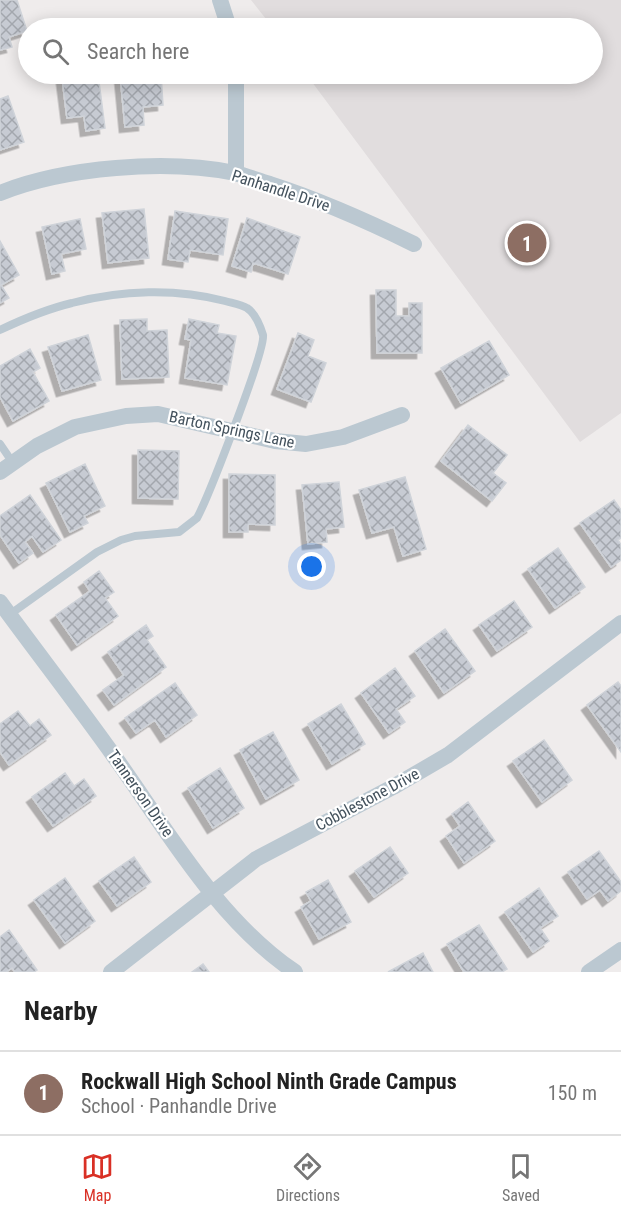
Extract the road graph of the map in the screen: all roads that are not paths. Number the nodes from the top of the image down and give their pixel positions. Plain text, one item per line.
1 (220, 0) edge
2 (226, 18) edge
3 (236, 84) edge
4 (236, 174) junction
5 (0, 193) edge
6 (414, 244) dead end
7 (0, 330) edge
8 (402, 416) dead end
9 (231, 431) junction
10 (0, 444) edge
11 (6, 468) edge
12 (5, 609) edge
13 (621, 622) edge
14 (212, 892) junction
15 (621, 950) edge
16 (111, 972) edge
17 (295, 972) edge
18 (589, 972) edge

1 - 2 street
3 - 4 street
4 - 5 street, Panhandle Drive
4 - 6 street, Panhandle Drive
7 - 9 lane
8 - 9 street, Barton Springs Lane
9 - 11 street, Barton Springs Lane
9 - 12 lane
10 - 11 lane
12 - 14 street, Tannerson Drive
13 - 14 street, Cobblestone Drive
14 - 16 street, Cobblestone Drive
14 - 17 street, Tannerson Drive
15 - 18 street

